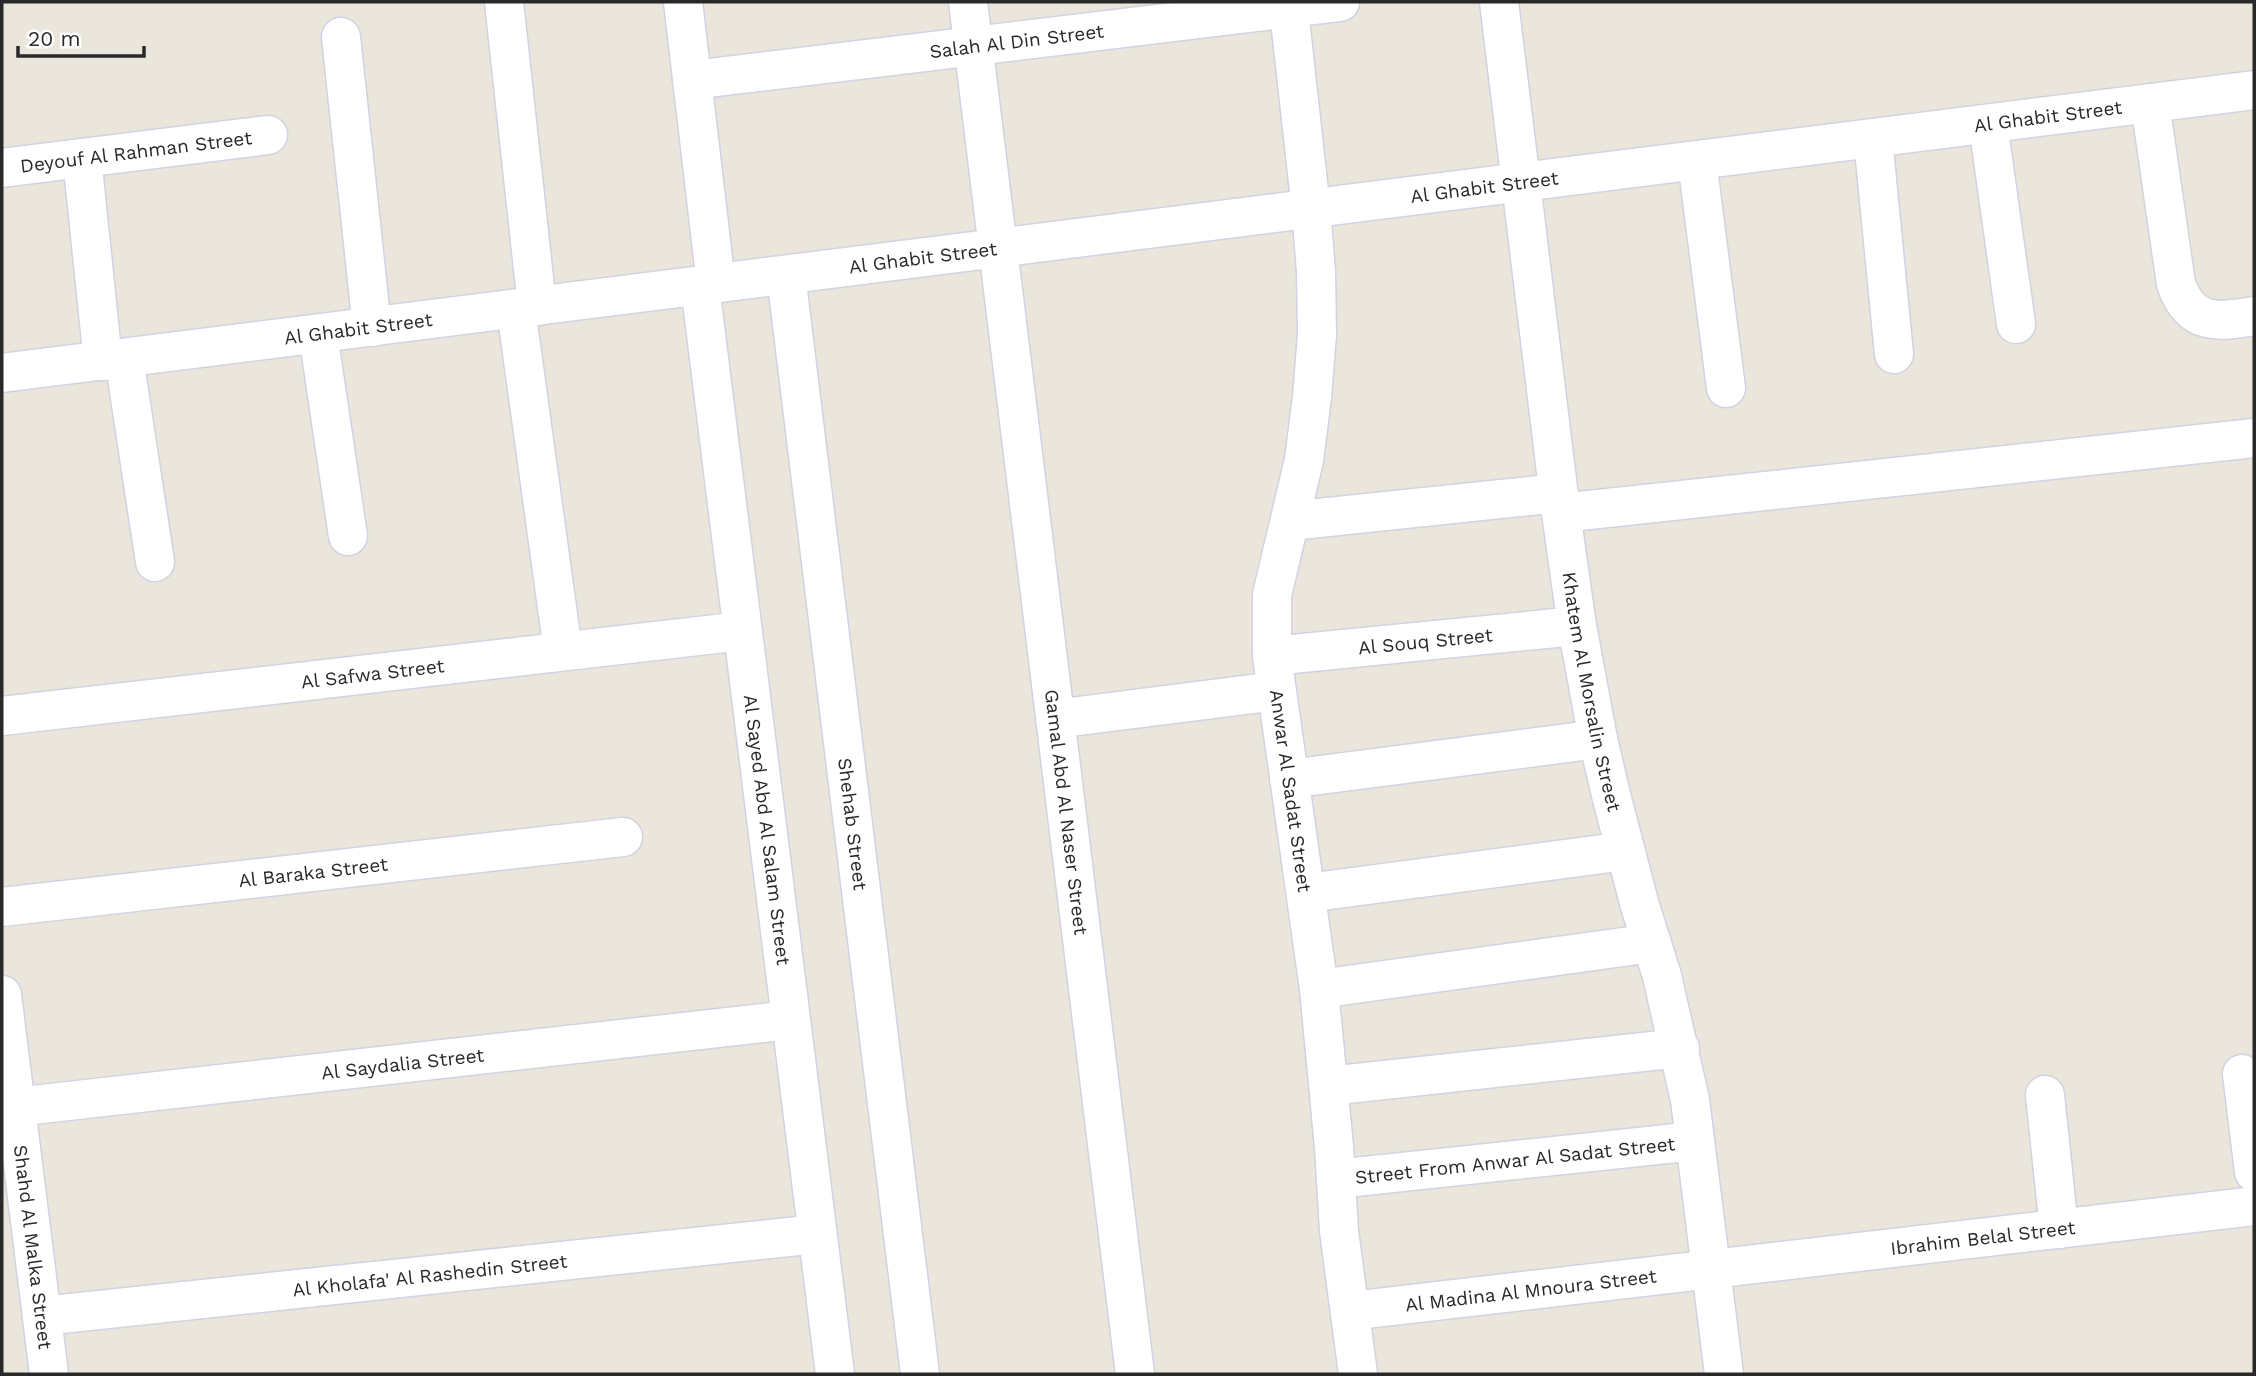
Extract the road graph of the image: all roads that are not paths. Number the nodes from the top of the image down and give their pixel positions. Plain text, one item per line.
1 (504, 2) edge
2 (683, 2) edge
3 (968, 2) edge
4 (1340, 2) edge
5 (1499, 2) edge
6 (1289, 5) edge
7 (341, 37) dead end
8 (974, 46) junction
9 (692, 80) junction
10 (2254, 90) edge
11 (2150, 103) junction
12 (1988, 124) junction
13 (268, 135) dead end
14 (1872, 139) junction
15 (82, 158) junction
16 (1697, 161) junction
17 (2, 168) edge
18 (1521, 183) junction
19 (1311, 209) junction
20 (999, 249) junction
21 (786, 275) junction
22 (708, 285) junction
23 (527, 307) junction
24 (2254, 316) edge
25 (2016, 324) dead end
26 (372, 327) junction
27 (318, 334) junction
28 (1894, 354) dead end
29 (114, 359) junction
30 (2, 373) edge
31 (1726, 388) dead end
32 (2254, 438) edge
33 (1560, 503) junction
34 (1290, 521) junction
35 (348, 536) dead end
36 (155, 562) dead end
37 (1577, 626) junction
38 (743, 631) junction
39 (563, 651) junction
40 (1274, 673) junction
41 (2, 716) edge
42 (1055, 719) junction
43 (1598, 739) junction
44 (1289, 779) junction
45 (624, 837) dead end
46 (1625, 851) junction
47 (1307, 892) junction
48 (2, 907) edge
49 (1652, 943) junction
50 (1319, 989) junction
51 (2, 995) edge
52 (790, 1020) junction
53 (1680, 1048) junction
54 (2242, 1074) dead end
55 (1329, 1086) junction
56 (2045, 1096) dead end
57 (15, 1107) junction
58 (1695, 1141) junction
59 (2254, 1172) edge
60 (1336, 1179) junction
61 (2254, 1206) edge
62 (2059, 1229) junction
63 (817, 1234) junction
64 (1711, 1269) junction
65 (1350, 1311) junction
66 (42, 1316) junction
67 (49, 1374) edge
68 (835, 1374) edge
69 (920, 1374) edge
70 (1135, 1374) edge
71 (1358, 1374) edge
72 (1724, 1374) edge

1 - 23 street
2 - 9 street
3 - 8 street, Gamal Abd Al Naser Street
4 - 6 street, Salah Al Din Street
5 - 18 street, Khatem Al Morsalin Street
6 - 8 street, Salah Al Din Street
6 - 19 street, Anwar Al Sadat Street
7 - 26 street
8 - 9 street, Salah Al Din Street
8 - 20 street, Gamal Abd Al Naser Street
9 - 22 street
10 - 11 street, Al Ghabit Street
11 - 12 street, Al Ghabit Street
11 - 24 street
12 - 14 street, Al Ghabit Street
12 - 25 street
13 - 15 street, Deyouf Al Rahman Street
14 - 16 street, Al Ghabit Street
14 - 28 street
15 - 17 street, Deyouf Al Rahman Street
15 - 29 street
16 - 18 street, Al Ghabit Street
16 - 31 street
18 - 19 street, Al Ghabit Street
18 - 33 street, Khatem Al Morsalin Street
19 - 20 street, Al Ghabit Street
19 - 34 street, Anwar Al Sadat Street
20 - 21 street, Al Ghabit Street
20 - 42 street, Gamal Abd Al Naser Street
21 - 22 street, Al Ghabit Street
21 - 69 street, Shehab Street
22 - 23 street, Al Ghabit Street
22 - 38 street, Al Sayed Abd Al Salam Street
23 - 26 street, Al Ghabit Street
23 - 39 street
26 - 27 street, Al Ghabit Street
27 - 29 street, Al Ghabit Street
27 - 35 street
29 - 30 street, Al Ghabit Street
29 - 36 street
32 - 33 street
33 - 34 street
33 - 37 street, Khatem Al Morsalin Street
34 - 40 street, Anwar Al Sadat Street
37 - 40 street, Al Souq Street
37 - 43 street, Khatem Al Morsalin Street
38 - 39 street, Al Safwa Street
38 - 52 street, Al Sayed Abd Al Salam Street
39 - 41 street, Al Safwa Street
40 - 42 street, Al Souq Street
40 - 44 street, Anwar Al Sadat Street
42 - 70 street, Gamal Abd Al Naser Street
43 - 44 street
43 - 46 street, Khatem Al Morsalin Street
44 - 47 street, Anwar Al Sadat Street
45 - 48 street, Al Baraka Street
46 - 47 street
46 - 49 street, Khatem Al Morsalin Street
47 - 50 street, Anwar Al Sadat Street
49 - 50 street
49 - 53 street, Khatem Al Morsalin Street
50 - 55 street, Anwar Al Sadat Street
51 - 57 street, Shahd Al Malka Street
52 - 57 street, Al Saydalia Street
52 - 63 street, Al Sayed Abd Al Salam Street
53 - 55 street
53 - 58 street, Khatem Al Morsalin Street
54 - 59 street
55 - 60 street, Anwar Al Sadat Street
56 - 62 street
57 - 66 street, Shahd Al Malka Street
58 - 60 street, Street From Anwar Al Sadat Street
58 - 64 street, Khatem Al Morsalin Street
60 - 65 street, Anwar Al Sadat Street
61 - 62 street, Ibrahim Belal Street
62 - 64 street, Ibrahim Belal Street
63 - 66 street, Al Kholafa' Al Rashedin Street
63 - 68 street, Al Sayed Abd Al Salam Street
64 - 65 street, Al Madina Al Mnoura Street
64 - 72 street, Khatem Al Morsalin Street
65 - 71 street, Anwar Al Sadat Street
66 - 67 street, Shahd Al Malka Street

